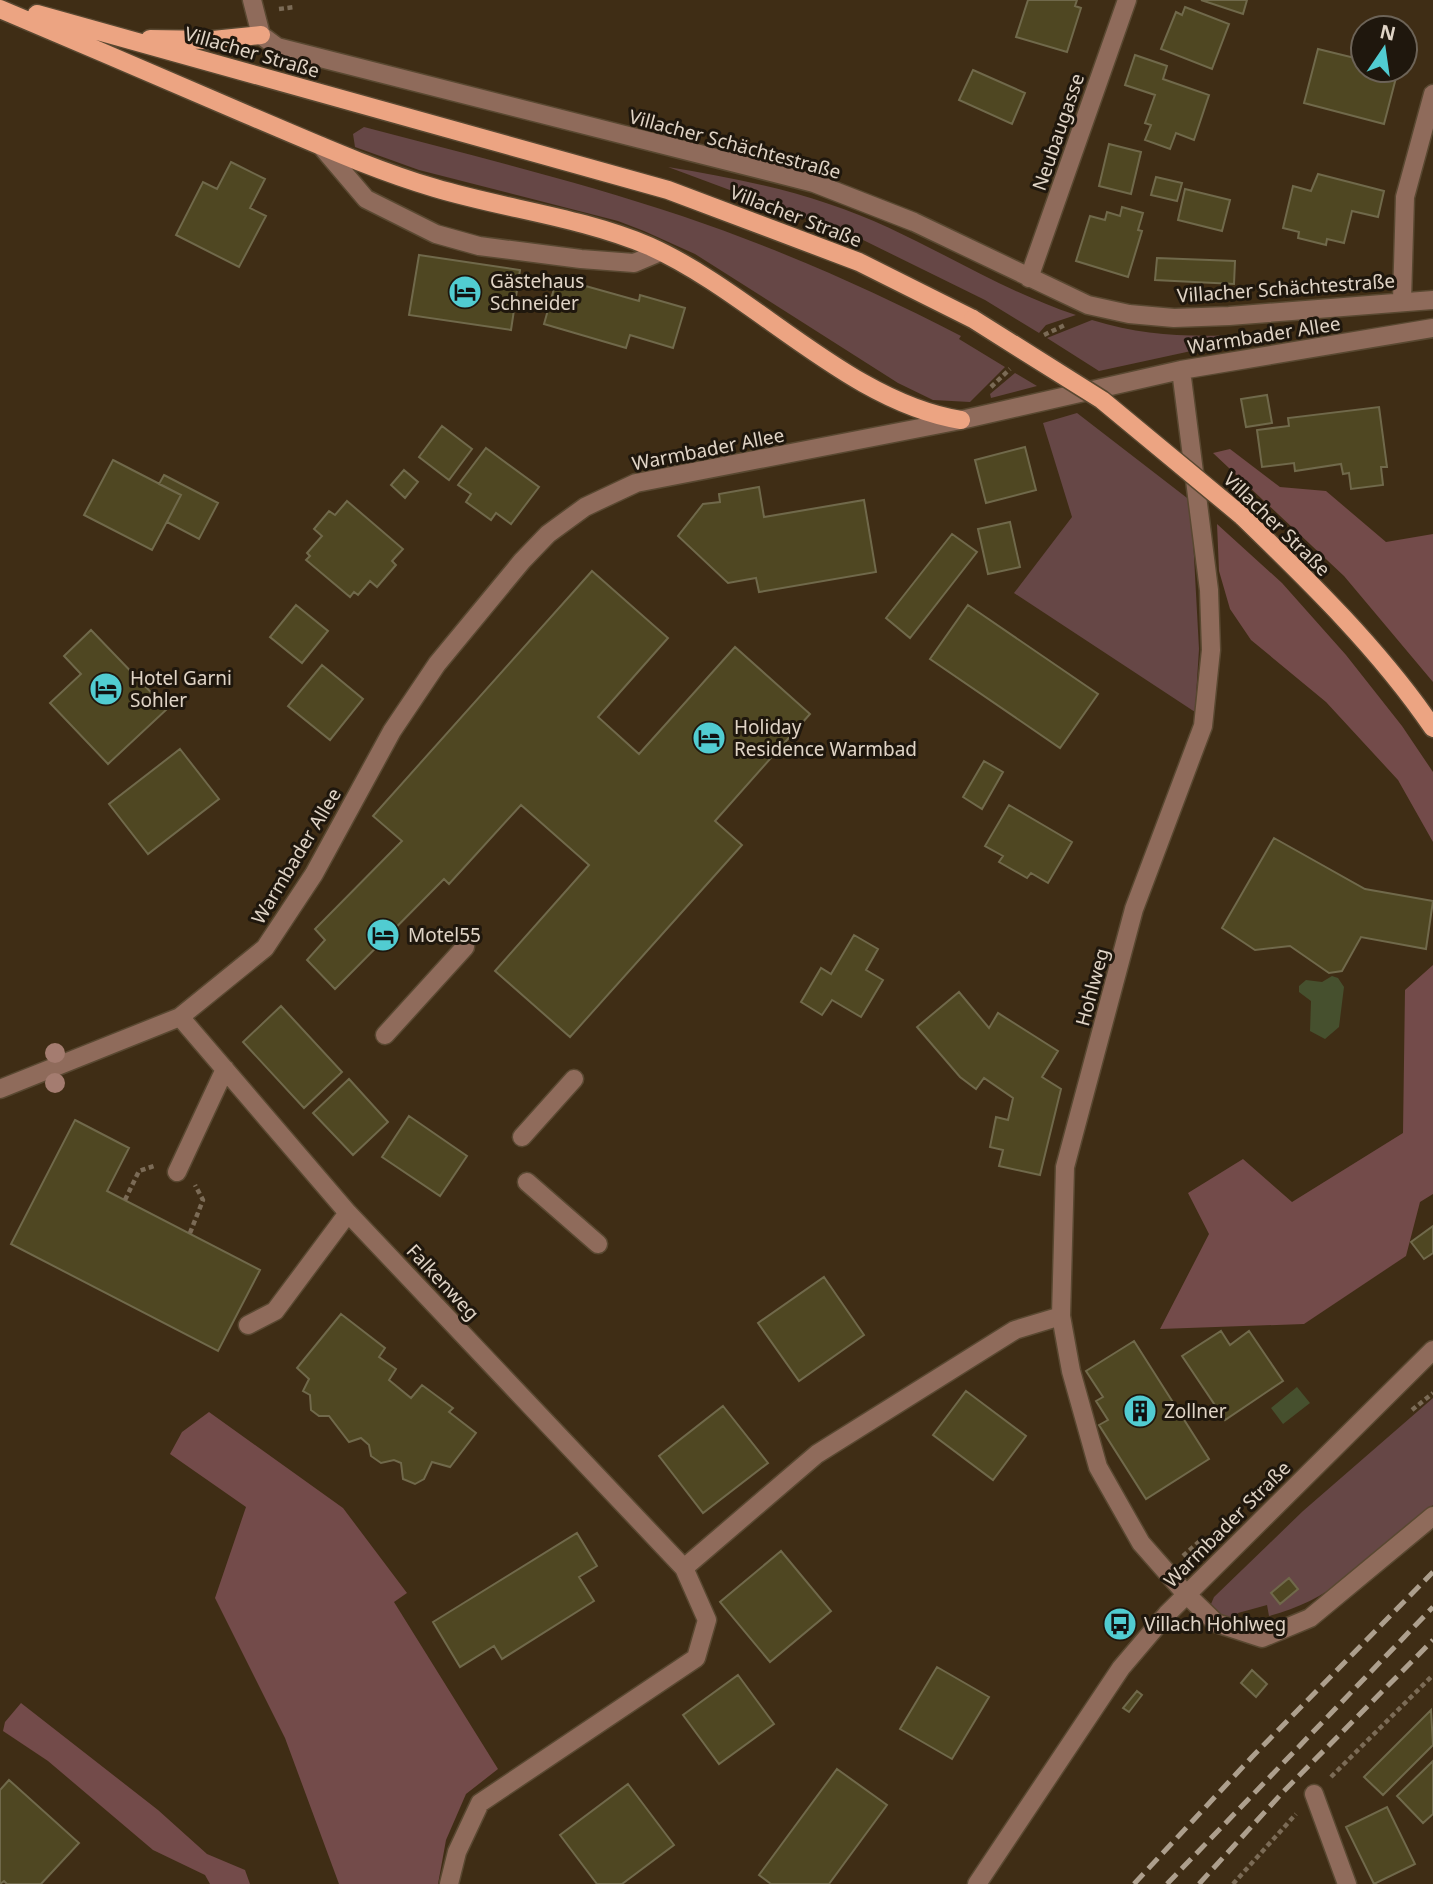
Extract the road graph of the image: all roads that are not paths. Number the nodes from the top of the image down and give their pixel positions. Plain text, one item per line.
1 (252, 0) edge
2 (1127, 0) edge
3 (0, 6) edge
4 (261, 35) junction
5 (119, 37) junction
6 (1433, 94) edge
7 (321, 146) junction
8 (660, 252) junction
9 (1028, 278) junction
10 (1402, 300) junction
11 (1433, 300) edge
12 (1433, 328) edge
13 (1181, 370) junction
14 (961, 420) junction
15 (1433, 728) edge
16 (465, 947) dead end
17 (180, 1017) junction
18 (384, 1035) dead end
19 (225, 1069) junction
20 (574, 1079) dead end
21 (0, 1089) edge
22 (522, 1137) dead end
23 (177, 1172) dead end
24 (527, 1182) dead end
25 (348, 1213) junction
26 (598, 1244) dead end
27 (1060, 1316) junction
28 (248, 1325) dead end
29 (1433, 1350) edge
30 (1433, 1516) edge
31 (684, 1568) junction
32 (1185, 1593) junction
33 (1314, 1794) dead end
34 (449, 1884) edge
35 (977, 1884) edge
36 (1347, 1884) edge

1 - 4 street
2 - 9 street, Neubaugasse
3 - 5 main road, Villacher Straße
3 - 7 main road
4 - 5 main road
4 - 9 street, Villacher Schächtestraße
5 - 15 main road, Villacher Straße, bridge
6 - 10 street
7 - 8 main road
7 - 8 street
8 - 14 main road
9 - 10 street, Villacher Schächtestraße
10 - 11 street, Villacher Schächtestraße
12 - 13 street, Warmbader Allee
13 - 14 street, Warmbader Allee
13 - 27 street, Hohlweg
14 - 17 street, Warmbader Allee
16 - 18 street
17 - 19 street, Falkenweg
17 - 21 street, Warmbader Allee
19 - 23 street
19 - 25 street, Falkenweg
20 - 22 street
24 - 26 street
25 - 28 street
25 - 31 street, Falkenweg
27 - 31 street
27 - 32 street, Hohlweg
29 - 32 street, Warmbader Straße
30 - 32 street, Hohlweg
31 - 34 street, Falkenweg
32 - 35 street, Warmbader Straße
33 - 36 street

